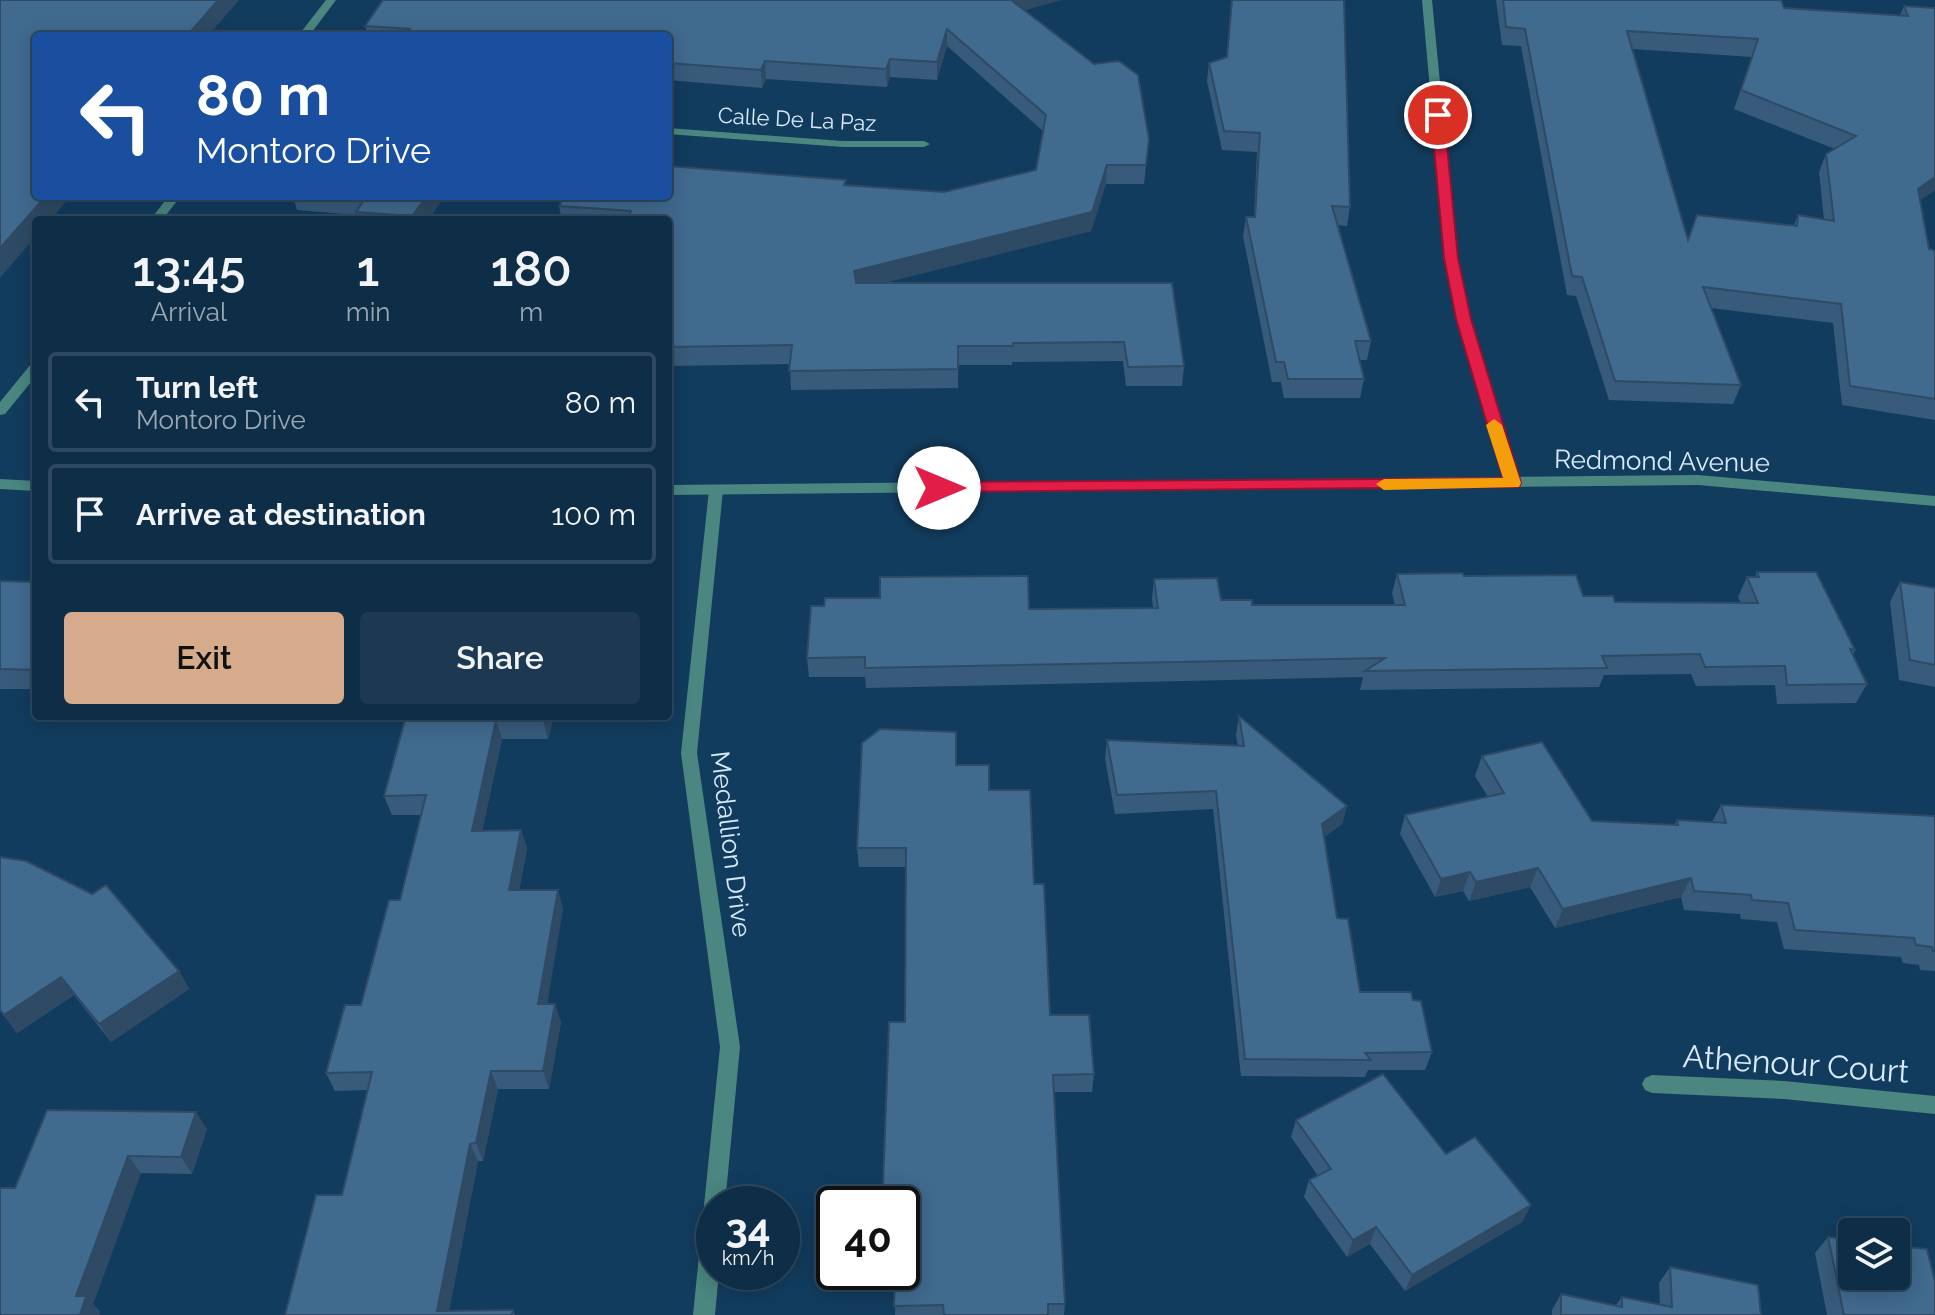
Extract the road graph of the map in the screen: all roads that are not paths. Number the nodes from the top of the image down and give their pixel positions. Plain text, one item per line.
1 (331, 0) edge
2 (1427, 0) edge
3 (306, 32) edge
4 (672, 131) edge
5 (924, 144) dead end
6 (172, 200) edge
7 (159, 216) edge
8 (32, 372) edge
9 (0, 411) edge
10 (1513, 483) junction
11 (0, 484) edge
12 (32, 486) edge
13 (672, 490) edge
14 (716, 490) junction
15 (1935, 501) edge
16 (1652, 1084) dead end
17 (1935, 1105) edge
18 (717, 1186) edge
19 (706, 1290) edge
20 (704, 1315) edge

1 - 3 street
2 - 10 street
4 - 5 street, Calle De La Paz
6 - 7 street
8 - 9 street
10 - 14 street, Redmond Avenue
10 - 15 street, Redmond Avenue
11 - 12 street
13 - 14 street, Redmond Avenue
14 - 18 street, Medallion Drive
16 - 17 street, Athenour Court
19 - 20 street

